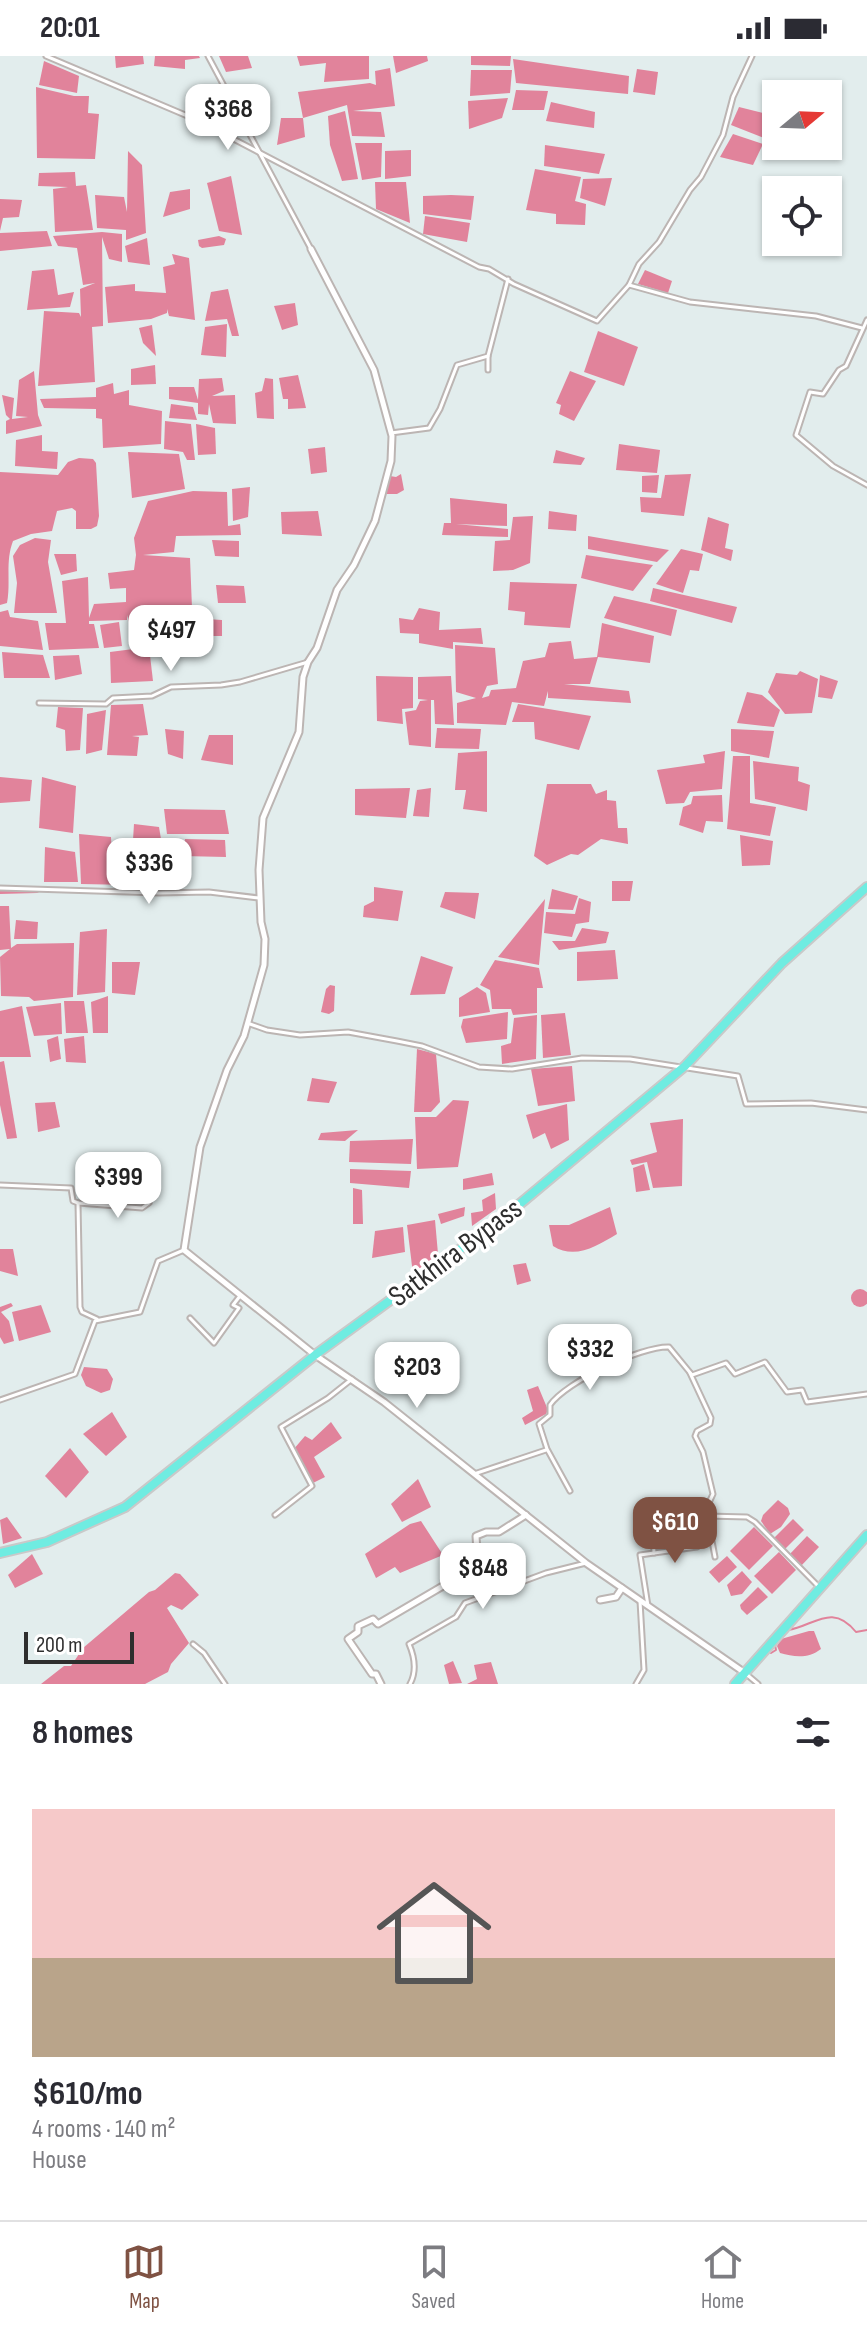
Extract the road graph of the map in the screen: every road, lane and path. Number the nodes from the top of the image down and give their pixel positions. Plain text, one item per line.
1 (46, 56) edge
2 (208, 56) edge
3 (752, 56) edge
4 (261, 155) junction
5 (311, 249) joint
6 (508, 279) junction
7 (629, 285) junction
8 (867, 320) edge
9 (862, 328) junction
10 (488, 356) junction
11 (488, 370) dead end
12 (391, 433) junction
13 (867, 485) edge
14 (308, 662) junction
15 (39, 703) dead end
16 (867, 887) edge
17 (0, 888) edge
18 (259, 898) junction
19 (248, 1023) junction
20 (685, 1066) junction
21 (867, 1110) edge
22 (0, 1185) edge
23 (78, 1203) junction
24 (149, 1203) dead end
25 (184, 1250) junction
26 (240, 1296) junction
27 (190, 1318) dead end
28 (97, 1319) junction
29 (315, 1355) junction
30 (690, 1373) junction
31 (352, 1379) junction
32 (867, 1394) edge
33 (0, 1400) edge
34 (547, 1449) junction
35 (474, 1474) junction
36 (570, 1491) dead end
37 (652, 1513) dead end
38 (275, 1515) dead end
39 (526, 1515) junction
40 (707, 1516) junction
41 (867, 1535) edge
42 (697, 1547) dead end
43 (0, 1553) edge
44 (654, 1553) junction
45 (715, 1557) dead end
46 (588, 1565) junction
47 (819, 1587) junction
48 (622, 1588) junction
49 (600, 1600) dead end
50 (640, 1601) junction
51 (648, 1606) junction
52 (193, 1644) dead end
53 (745, 1673) junction
54 (225, 1684) edge
55 (381, 1684) edge
56 (410, 1684) edge
57 (636, 1684) edge
58 (735, 1684) edge
59 (758, 1684) edge

1 - 4 street
2 - 4 street
3 - 7 street
4 - 5 street
4 - 6 street
5 - 12 street
6 - 7 street
6 - 10 street
7 - 9 street
8 - 9 street
9 - 13 street
10 - 11 street
10 - 12 street
12 - 14 street
14 - 15 street
14 - 18 street
16 - 20 highway, Satkhira Bypass
17 - 18 street
18 - 19 street
19 - 20 street
19 - 25 street
20 - 21 street
20 - 29 highway, Satkhira Bypass
22 - 23 street
23 - 24 street
23 - 28 street
25 - 26 street
25 - 28 street
26 - 27 street
26 - 29 street
28 - 33 street
29 - 31 street
29 - 43 highway, Satkhira Bypass
30 - 32 street
30 - 34 street
30 - 40 street
31 - 35 street
31 - 38 street
34 - 35 street
34 - 36 street
35 - 39 street
37 - 44 street
39 - 46 street
39 - 55 street
40 - 45 street
40 - 47 street
41 - 47 highway
42 - 44 street
44 - 51 street
46 - 48 street
46 - 56 street
47 - 53 highway
48 - 49 street
48 - 50 street
50 - 51 street
50 - 57 street
51 - 53 street
52 - 54 street
53 - 58 highway
53 - 59 street

